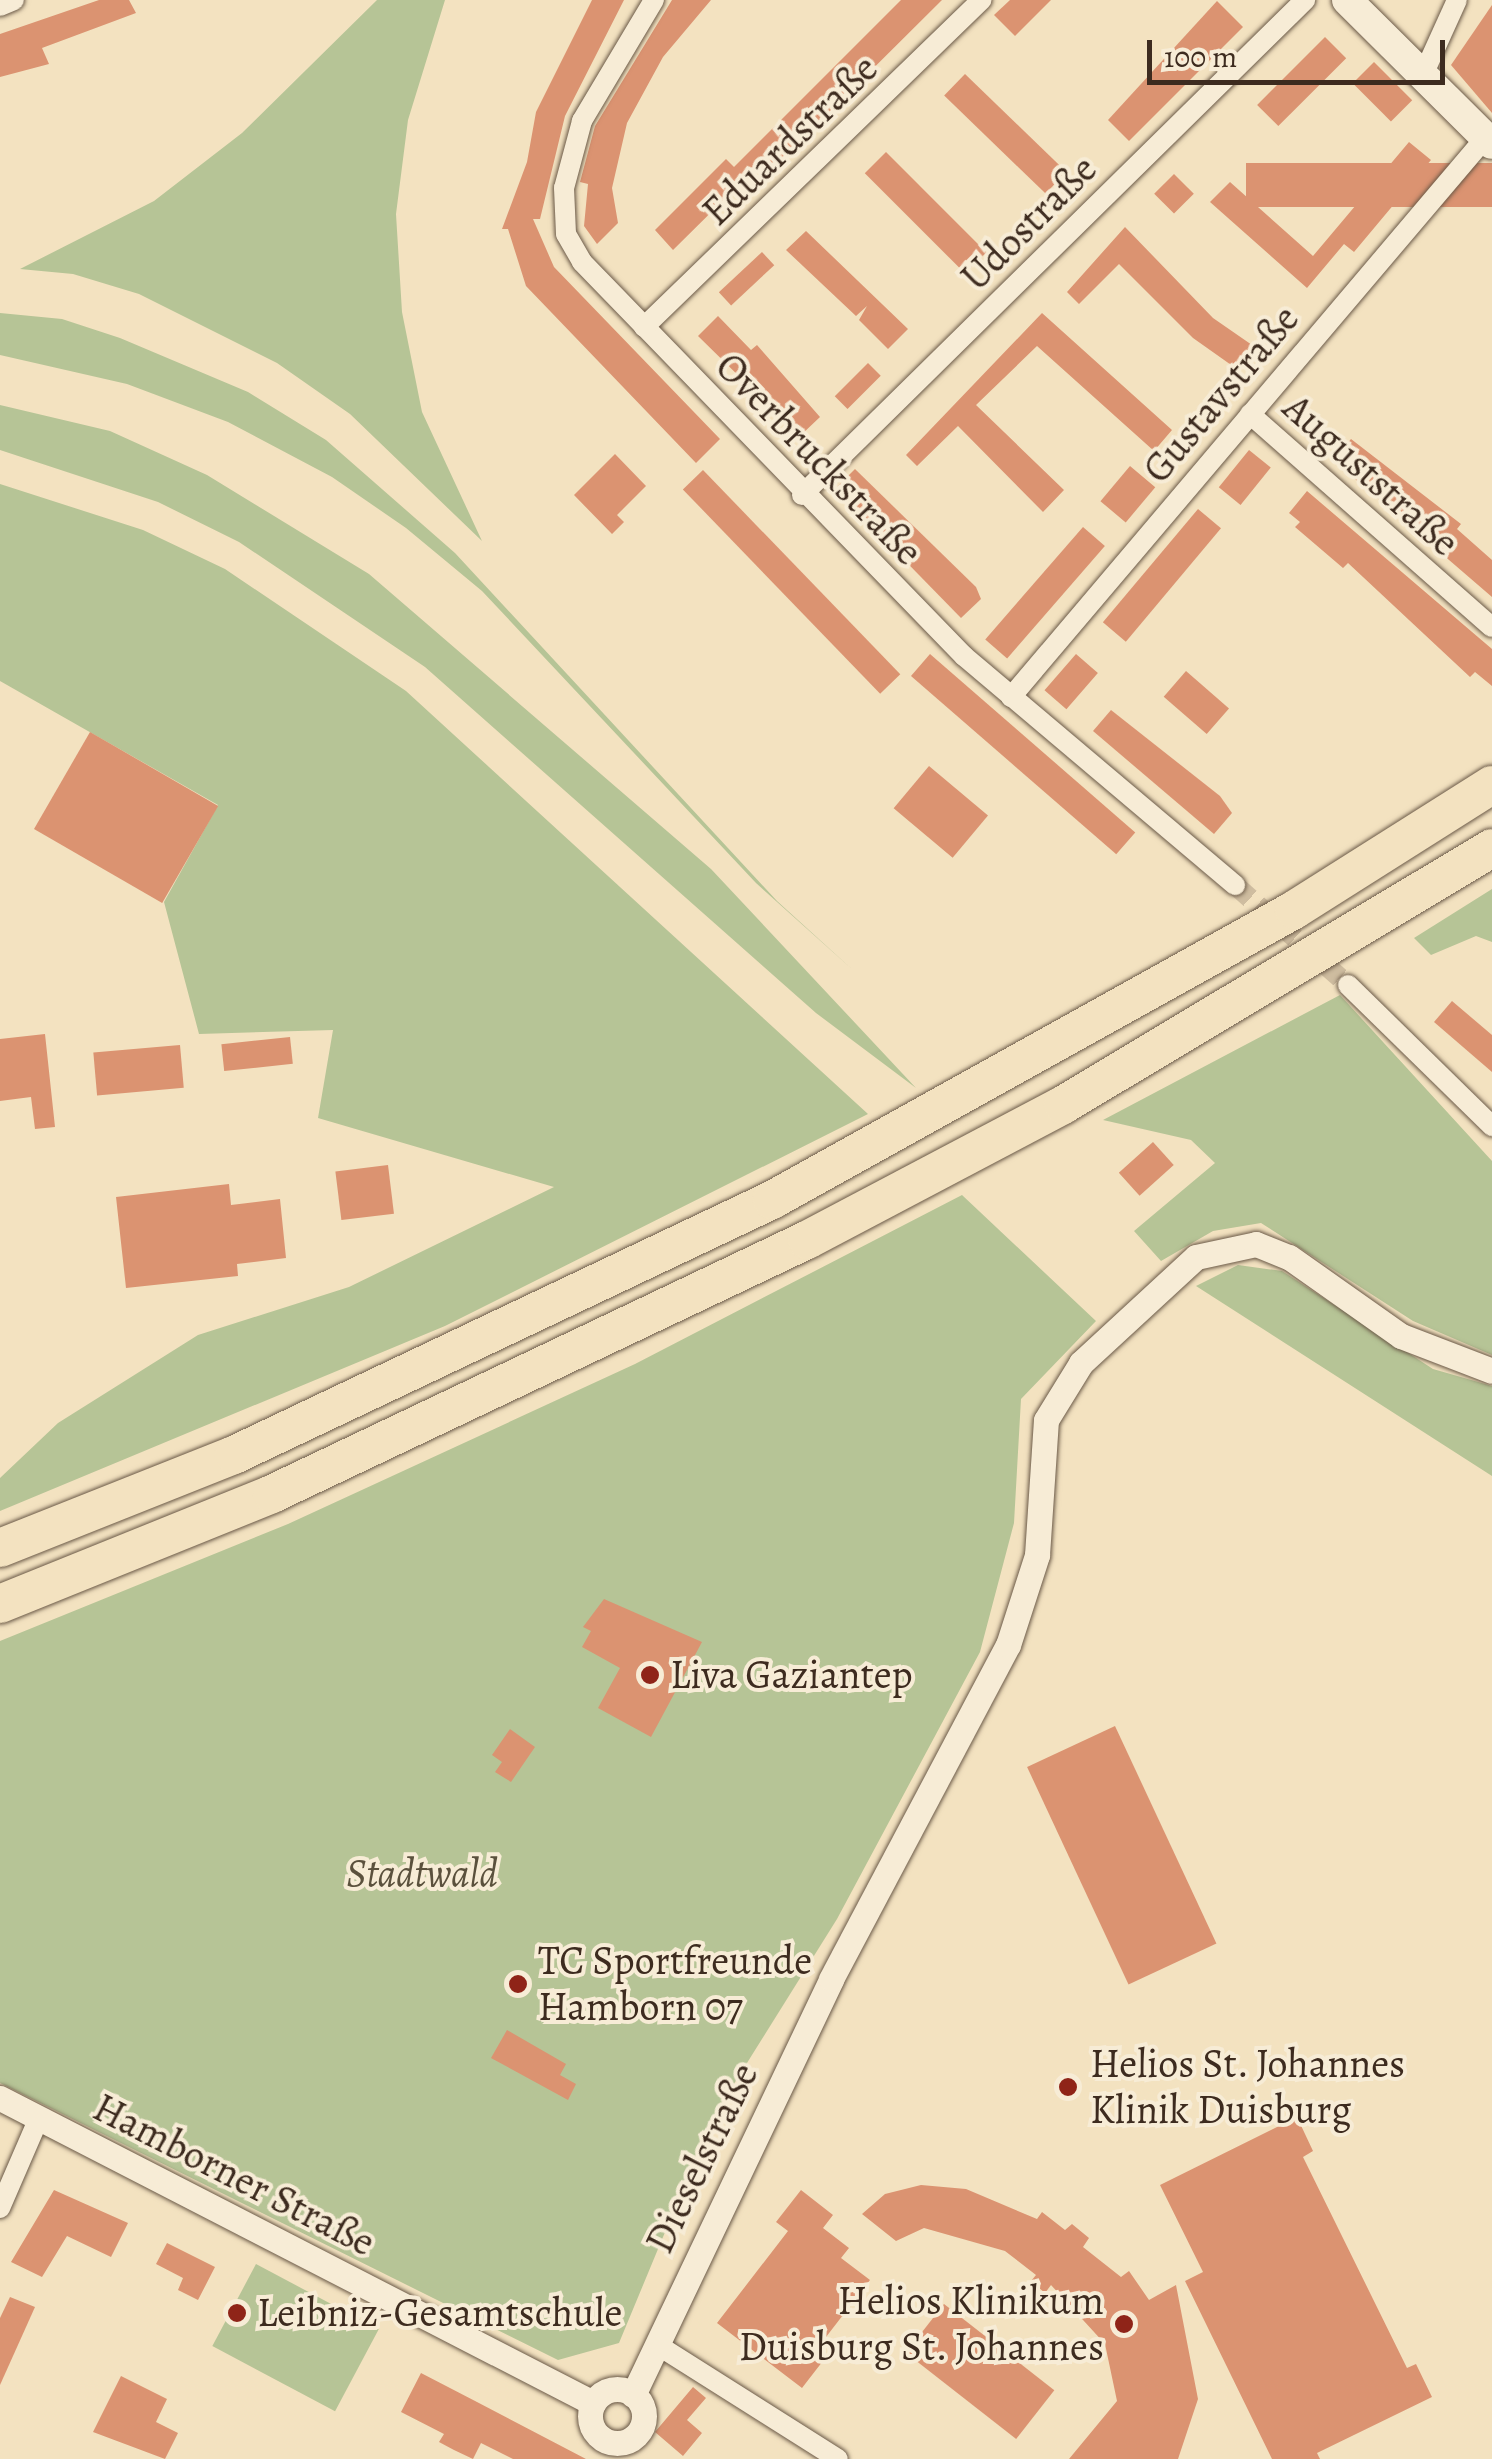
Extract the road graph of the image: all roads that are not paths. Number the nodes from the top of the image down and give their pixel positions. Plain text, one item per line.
1 (14, 0) edge
2 (654, 0) edge
3 (982, 0) edge
4 (1305, 0) edge
5 (1347, 0) edge
6 (1457, 0) edge
7 (0, 6) edge
8 (1422, 75) junction
9 (1488, 141) edge
10 (644, 328) junction
11 (1250, 414) junction
12 (802, 495) junction
13 (1492, 627) edge
14 (1011, 697) junction
15 (1492, 785) edge
16 (1492, 848) edge
17 (1234, 884) tunnel mouth
18 (1348, 985) tunnel mouth
19 (1492, 1126) edge
20 (1492, 1371) edge
21 (0, 1548) edge
22 (0, 1604) edge
23 (0, 2098) edge
24 (39, 2118) junction
25 (0, 2208) edge
26 (656, 2344) junction
27 (634, 2394) junction
28 (593, 2403) junction
29 (620, 2451) edge
30 (838, 2459) edge

1 - 7 street
2 - 10 street, Overbruckstraße
3 - 10 street, Eduardstraße
4 - 12 street, Udostraße
5 - 8 main road
6 - 8 street
8 - 9 main road
9 - 11 street, Gustavstraße
10 - 12 street, Overbruckstraße
11 - 13 street, Auguststraße
11 - 14 street, Gustavstraße
12 - 14 street, Overbruckstraße
14 - 17 street, Overbruckstraße
15 - 21 highway
16 - 22 highway
18 - 19 street
20 - 26 street, Dieselstraße
23 - 24 street, Hamborner Straße
24 - 25 street
24 - 28 street, Hamborner Straße
26 - 27 street, Dieselstraße
26 - 30 street
27 - 28 street
27 - 29 street, Dieselstraße
28 - 29 street, Dieselstraße

